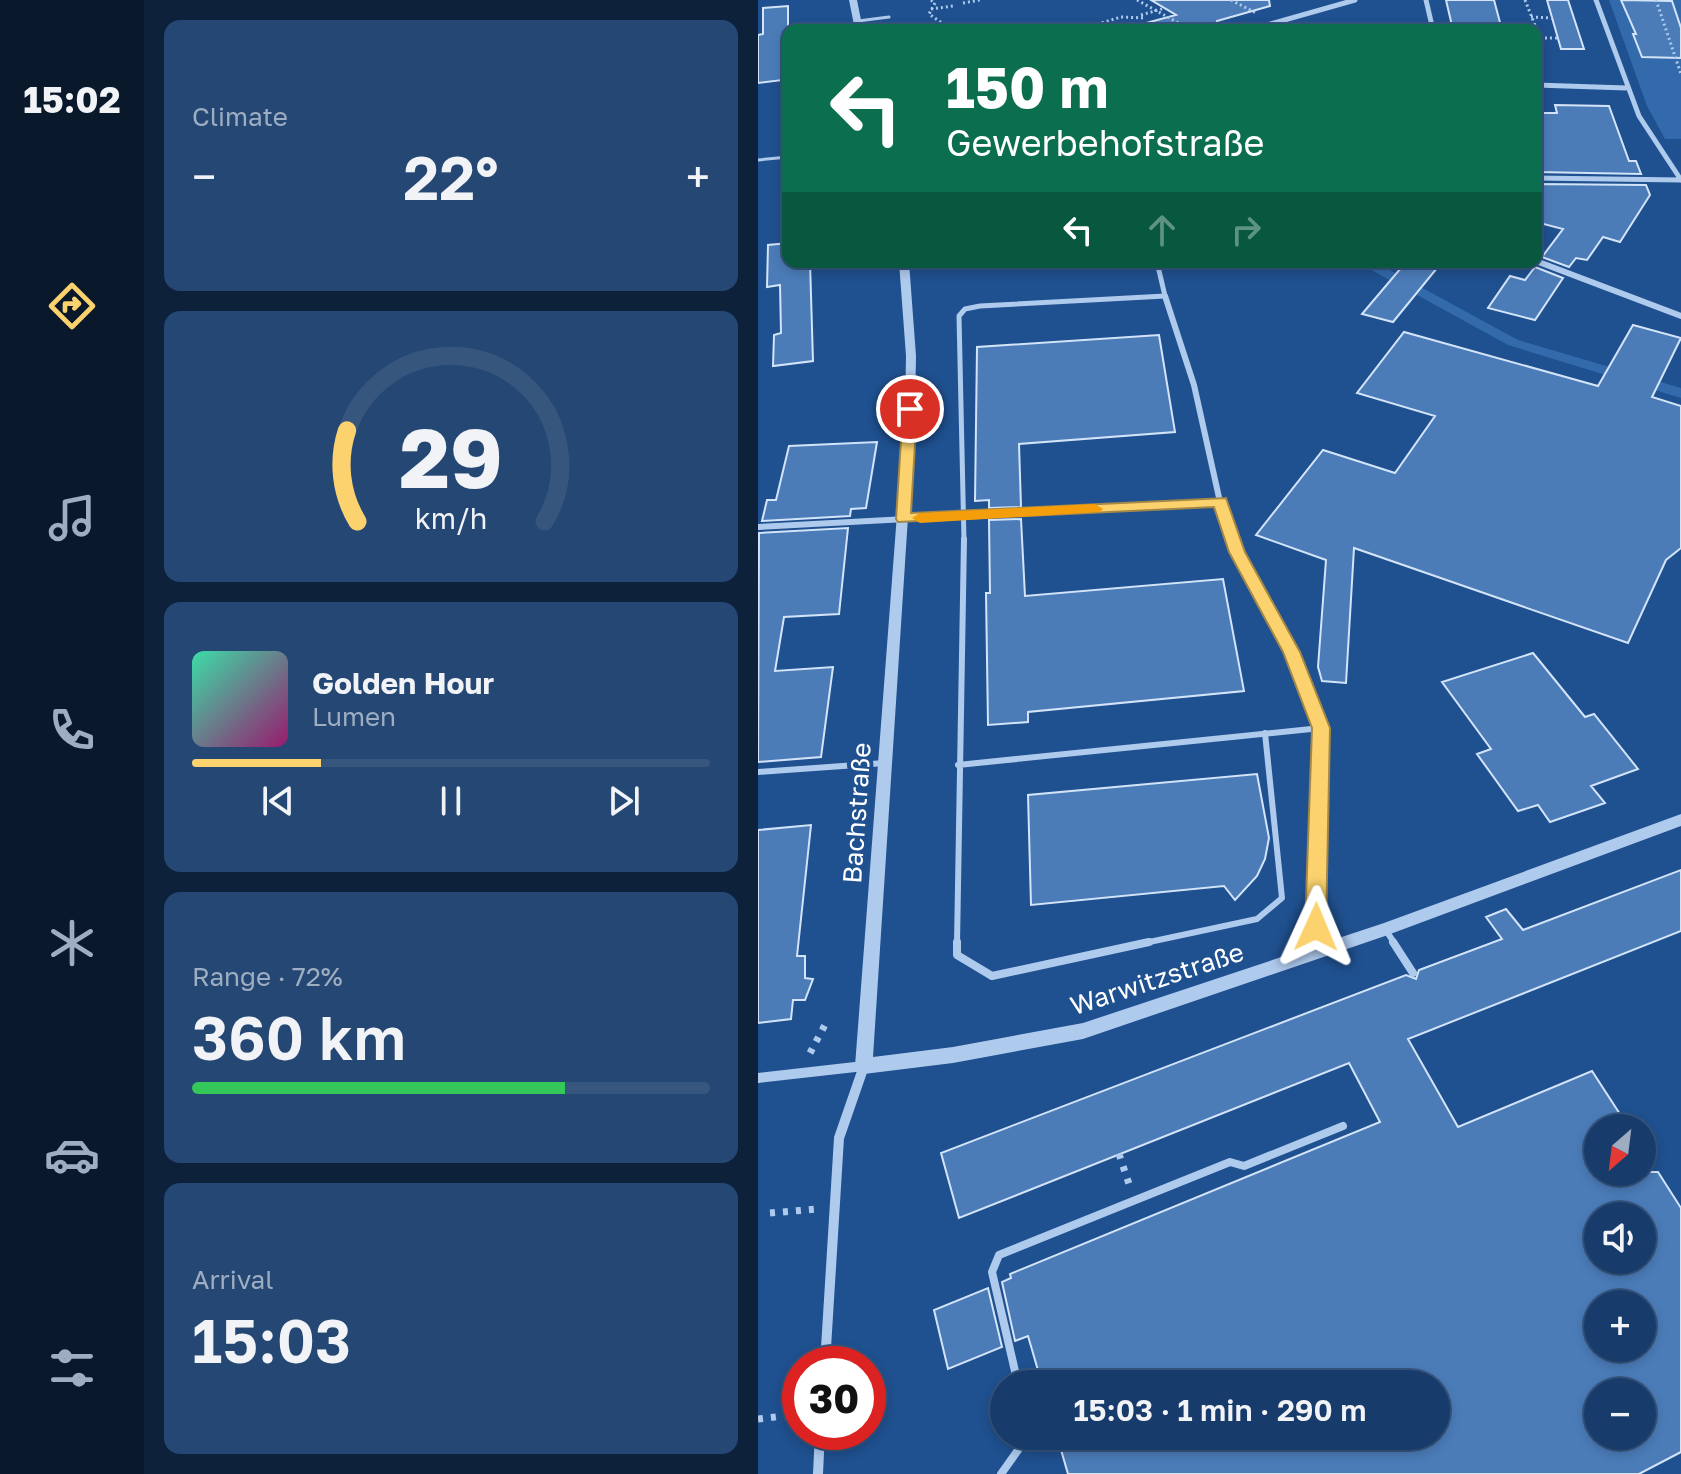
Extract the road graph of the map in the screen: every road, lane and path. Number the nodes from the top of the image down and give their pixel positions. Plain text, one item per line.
1 (853, 0) edge
2 (943, 0) edge
3 (980, 0) edge
4 (1140, 0) edge
5 (1231, 0) edge
6 (1355, 0) edge
7 (1426, 0) edge
8 (1525, 0) edge
9 (1596, 0) edge
10 (1656, 0) edge
11 (933, 1) edge
12 (963, 3) dead end
13 (953, 6) dead end
14 (1165, 8) dead end
15 (931, 9) junction
16 (1155, 10) junction
17 (1256, 13) dead end
18 (1140, 15) junction
19 (946, 16) dead end
20 (889, 17) dead end
21 (1181, 17) dead end
22 (1530, 17) junction
23 (936, 18) junction
24 (1146, 18) dead end
25 (1552, 18) dead end
26 (1172, 20) junction
27 (858, 24) edge
28 (865, 24) edge
29 (944, 24) edge
30 (1102, 24) edge
31 (1180, 24) edge
32 (1270, 24) edge
33 (1432, 24) edge
34 (1533, 24) edge
35 (1542, 38) edge
36 (1558, 38) dead end
37 (1681, 74) edge
38 (1542, 85) edge
39 (1626, 88) junction
40 (782, 158) edge
41 (758, 160) edge
42 (1542, 178) edge
43 (1681, 180) edge
44 (1542, 263) edge
45 (904, 268) edge
46 (1158, 268) edge
47 (1165, 296) junction
48 (1681, 316) edge
49 (1220, 502) junction
50 (964, 516) junction
51 (903, 519) junction
52 (758, 527) edge
53 (1321, 728) junction
54 (1265, 733) junction
55 (885, 763) junction
56 (958, 765) junction
57 (758, 772) edge
58 (1681, 820) edge
59 (1385, 929) junction
60 (1326, 948) junction
61 (1413, 973) dead end
62 (827, 1021) dead end
63 (864, 1066) junction
64 (785, 1075) junction
65 (758, 1078) edge
66 (1343, 1126) dead end
67 (1119, 1154) dead end
68 (1134, 1200) junction
69 (835, 1207) junction
70 (770, 1213) dead end
71 (826, 1346) edge
72 (1015, 1370) edge
73 (782, 1416) edge
74 (758, 1419) edge
75 (819, 1450) edge
76 (1018, 1450) edge
77 (818, 1474) edge
78 (1001, 1474) edge

1 - 27 street
2 - 11 path
3 - 12 path
4 - 16 path
5 - 17 path
6 - 32 street
7 - 33 street
8 - 22 path
9 - 39 street
10 - 37 path
11 - 15 path
13 - 15 path
14 - 16 path
15 - 23 path
16 - 18 path
16 - 26 path
18 - 24 path
18 - 30 path
19 - 23 path
20 - 28 lane
21 - 26 path
22 - 25 path
22 - 34 path
23 - 29 path
26 - 31 path
35 - 36 path
38 - 39 street
39 - 43 street
40 - 41 lane
42 - 43 street
44 - 48 street
45 - 51 street, Bachstraße
46 - 47 lane
47 - 49 street
47 - 50 lane
49 - 50 street
49 - 53 street
50 - 51 street
50 - 56 lane
51 - 52 street
51 - 55 street, Bachstraße
53 - 54 lane
53 - 60 street
54 - 56 lane
54 - 56 lane
55 - 57 lane
55 - 63 street, Bachstraße
58 - 59 street, Warwitzstraße
59 - 60 street, Warwitzstraße
59 - 61 lane
60 - 63 street, Warwitzstraße
62 - 64 path
63 - 64 street
63 - 69 street, Bachstraße
64 - 65 street
66 - 68 lane
67 - 68 path
68 - 72 lane
69 - 70 path
69 - 71 street, Bachstraße
73 - 74 path
75 - 77 street
76 - 78 lane

